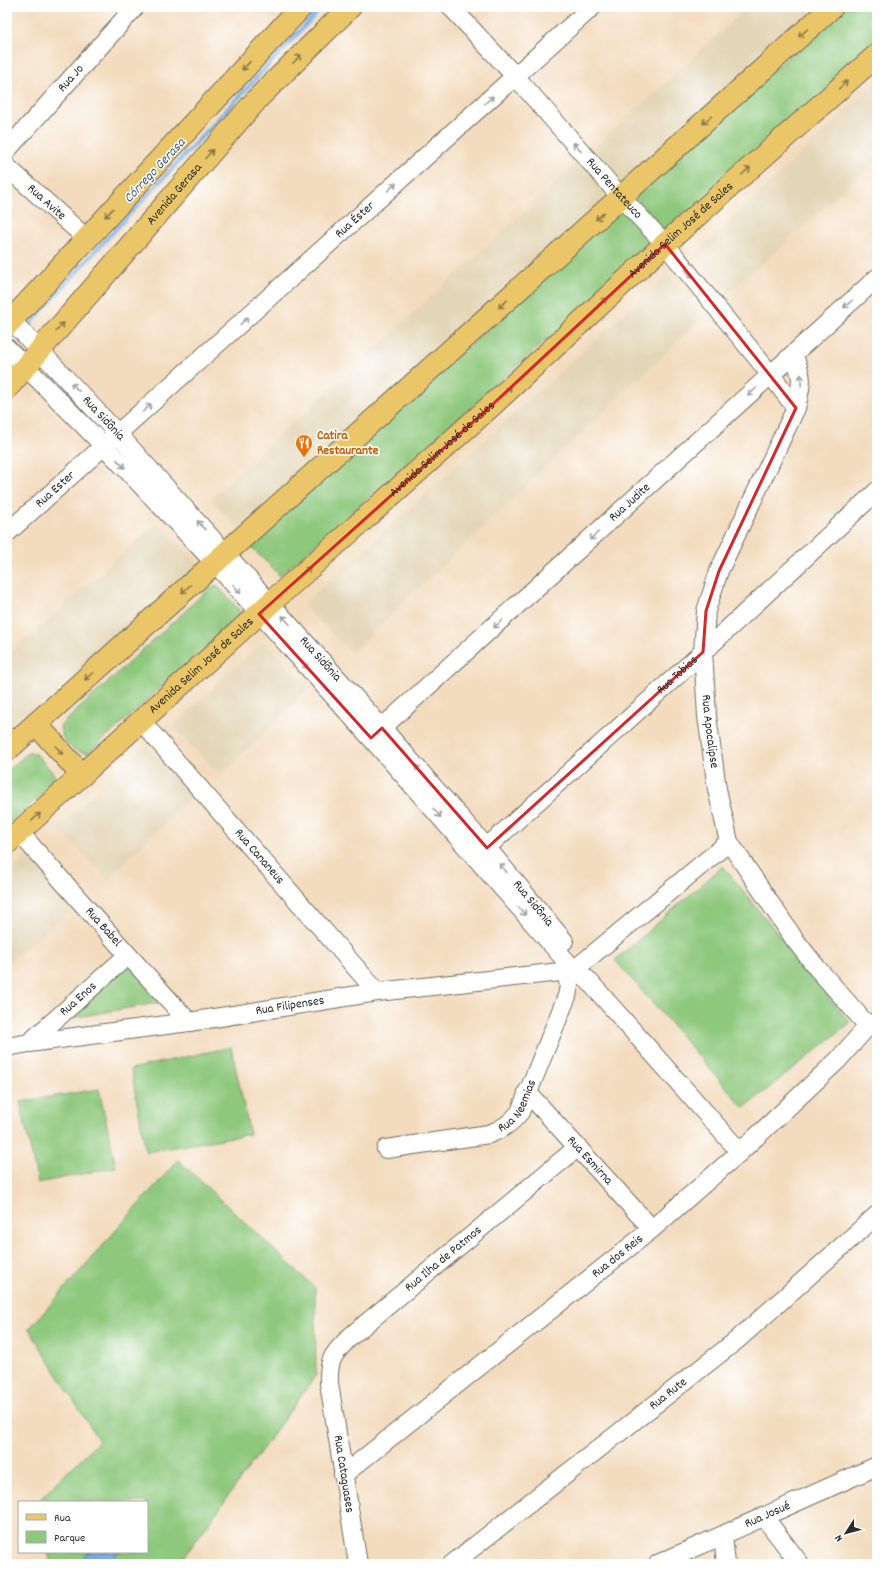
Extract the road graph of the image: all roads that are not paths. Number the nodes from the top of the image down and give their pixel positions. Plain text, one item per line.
1 (135, 7) edge
2 (301, 7) edge
3 (350, 7) edge
4 (451, 7) edge
5 (592, 7) edge
6 (832, 7) edge
7 (877, 55) edge
8 (515, 76) junction
9 (7, 150) edge
10 (7, 167) edge
11 (621, 197) junction
12 (86, 238) junction
13 (664, 244) junction
14 (877, 278) edge
15 (13, 325) edge
16 (25, 353) edge
17 (793, 354) junction
18 (772, 375) junction
19 (7, 388) edge
20 (796, 408) junction
21 (118, 434) junction
22 (104, 446) junction
23 (877, 491) edge
24 (7, 533) edge
25 (221, 558) junction
26 (265, 609) junction
27 (703, 652) junction
28 (142, 720) junction
29 (36, 724) junction
30 (377, 733) junction
31 (7, 750) edge
32 (82, 775) junction
33 (13, 837) edge
34 (729, 842) junction
35 (481, 853) junction
36 (128, 955) junction
37 (577, 971) junction
38 (377, 992) junction
39 (189, 1022) junction
40 (873, 1024) edge
41 (28, 1042) junction
42 (7, 1047) edge
43 (527, 1092) junction
44 (578, 1147) junction
45 (386, 1148) dead end
46 (740, 1152) junction
47 (877, 1215) edge
48 (652, 1229) junction
49 (329, 1383) joint
50 (877, 1466) edge
51 (343, 1475) junction
52 (764, 1517) junction
53 (723, 1536) junction
54 (358, 1564) edge
55 (452, 1564) edge
56 (658, 1564) edge
57 (726, 1564) edge
58 (800, 1564) edge

1 - 9 street, Rua Jo
2 -> 12 main road
16 -> 3 main road, Avenida Gerasa
4 - 8 street, Rua Pentateuco
5 - 8 street, Rua Éster
6 -> 11 main road
13 -> 7 main road, Avenida Selim José de Sales
11 -> 8 street, Rua Pentateuco
21 -> 8 street, Rua Éster
10 - 12 street, Rua Avite
11 - 13 street, Rua Pentateuco
11 -> 25 main road
12 - 15 main road
13 -> 18 street, Rua Pentateuco
26 -> 13 main road, Avenida Selim José de Sales
14 -> 17 street, Rua Judite
15 - 16 street
16 - 19 main road, Avenida Gerasa
21 -> 16 street, Rua Sidônia
16 - 22 street, Rua Sidônia
17 - 18 street, Rua Judite
20 -> 17 street, Rua Apocalipse
18 - 20 street
18 -> 30 street, Rua Judite
20 - 27 street, Rua Apocalipse
21 - 22 street, Rua Éster
25 -> 21 street, Rua Sidônia
22 - 24 street, Rua Ester
22 -> 25 street, Rua Sidônia
23 - 27 street, Rua Tobias
25 - 26 street, Rua Sidônia
25 -> 29 main road
26 - 28 main road, Avenida Selim José de Sales
26 - 30 street, Rua Sidônia
27 - 34 street, Rua Apocalipse
27 - 35 street, Rua Tobias
28 - 32 main road, Avenida Selim José de Sales
28 - 38 street, Rua Cananeus
29 - 31 main road
29 -> 32 main road
30 - 35 street, Rua Sidônia
33 -> 32 main road, Avenida Selim José de Sales
33 - 36 street, Rua Babel
34 - 37 street
34 - 40 street, Rua Apocalipse
35 - 37 street, Rua Sidônia
36 - 39 street, Rua Babel
36 - 41 street, Rua Enos
37 - 38 street, Rua Filipenses
37 - 43 street, Rua Neemias
37 - 46 street, Rua Sidônia
38 - 39 street, Rua Filipenses
39 - 41 street, Rua Filipenses
40 - 46 street, Rua dos Reis
41 - 42 street, Rua Filipenses
43 - 44 street, Rua Esmirna
43 - 45 street, Rua Neemias
44 - 48 street, Rua Esmirna
44 - 49 street, Rua Ilha de Patmos
46 - 48 street, Rua dos Reis
47 - 55 street, Rua Rute
48 - 51 street, Rua dos Reis
49 - 51 street, Rua Cataguases
50 - 52 street, Rua Josué
51 - 54 street, Rua Cataguases
52 - 53 street, Rua Josué
52 - 58 street
53 - 56 street, Rua Josué
53 - 57 street

